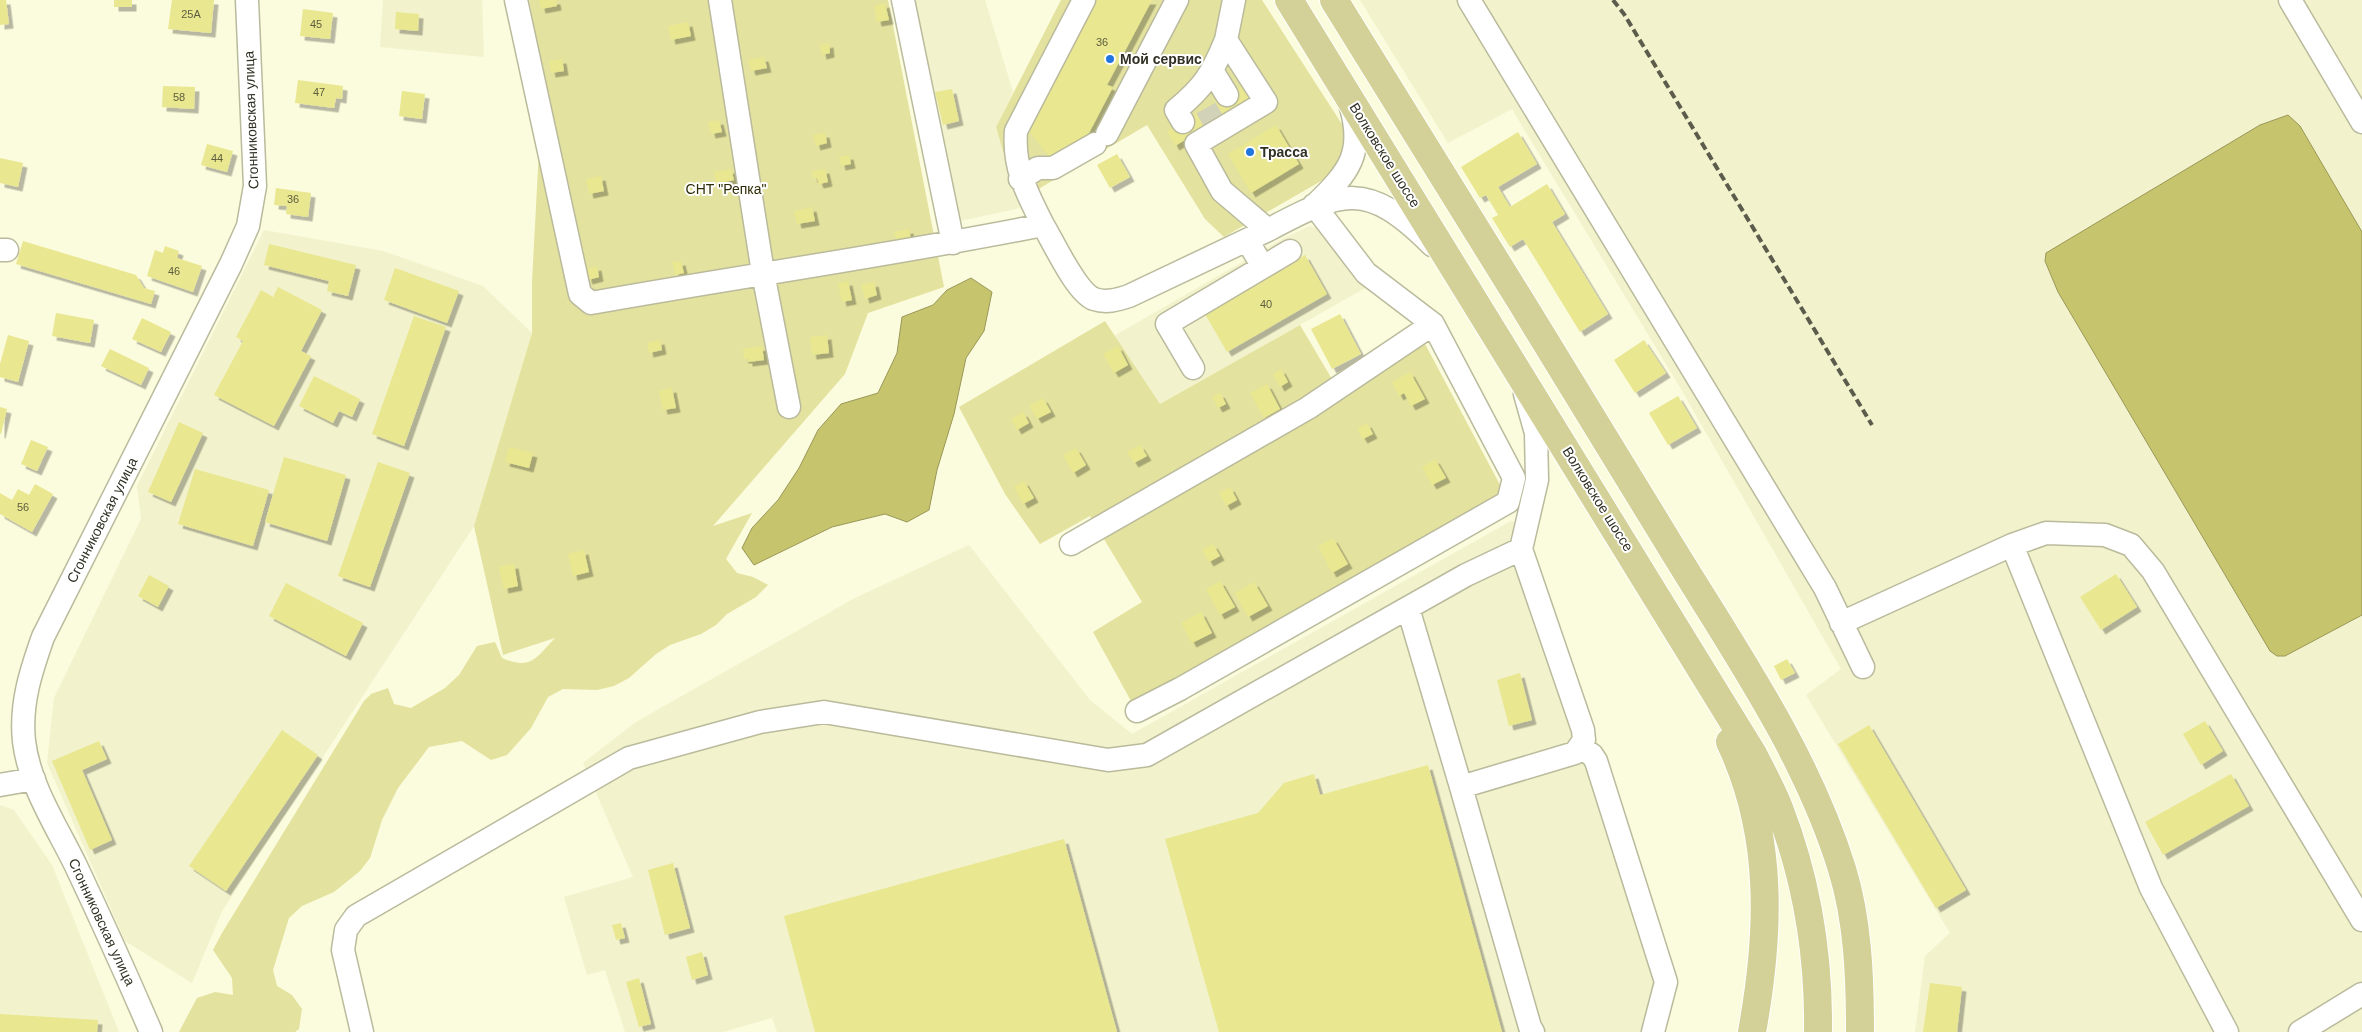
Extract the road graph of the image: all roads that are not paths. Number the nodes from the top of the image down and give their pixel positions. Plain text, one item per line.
1 (247, 0) edge
2 (516, 0) edge
3 (720, 0) edge
4 (903, 0) edge
5 (1084, 0) edge
6 (1176, 0) edge
7 (1234, 0) edge
8 (1289, 0) edge
9 (1334, 0) edge
10 (1469, 0) edge
11 (2290, 0) edge
12 (1226, 40) junction
13 (1213, 72) junction
14 (1346, 92) junction
15 (1234, 107) junction
16 (1209, 113) junction
17 (2362, 122) edge
18 (1190, 134) junction
19 (1020, 179) junction
20 (1314, 205) junction
21 (1043, 225) junction
22 (1268, 230) junction
23 (1247, 240) junction
24 (953, 243) junction
25 (1290, 251) dead end
26 (1454, 266) junction
27 (1263, 267) junction
28 (763, 272) junction
29 (1433, 324) junction
30 (1193, 368) dead end
31 (1520, 374) junction
32 (789, 407) dead end
33 (1071, 544) dead end
34 (2012, 545) junction
35 (1522, 549) junction
36 (1408, 608) junction
37 (1671, 618) junction
38 (1842, 623) junction
39 (1863, 667) dead end
40 (1137, 711) dead end
41 (1580, 747) junction
42 (34, 779) junction
43 (0, 785) edge
44 (1461, 787) junction
45 (2362, 920) edge
46 (2362, 994) edge
47 (151, 1032) edge
48 (362, 1032) edge
49 (1533, 1032) edge
50 (1653, 1032) edge
51 (1752, 1032) edge
52 (1818, 1032) edge
53 (1860, 1032) edge
54 (2227, 1032) edge
55 (2300, 1032) edge

1 - 42 street, Сгонниковская улица
2 - 28 street
3 - 28 street
4 - 24 street
5 - 19 street
6 - 19 street
7 - 12 street
8 - 14 main road, Волковское шоссе
9 - 53 main road
10 - 38 street
11 - 17 street
12 - 13 street
12 - 15 street
13 - 15 street
13 - 16 street
14 - 20 street
14 - 26 main road, Волковское шоссе
15 - 16 street
16 - 18 street
16 - 18 street
18 - 22 street
19 - 21 street
20 - 22 street
20 - 26 street
20 - 29 street
21 - 23 street
21 - 24 street
22 - 23 street
23 - 27 street
24 - 28 street
25 - 27 street
26 - 31 main road, Волковское шоссе
27 - 30 street
28 - 32 street
29 - 33 street
29 - 40 street
31 - 35 street
31 - 37 main road, Волковское шоссе
34 - 38 street
34 - 45 street
34 - 54 street
35 - 36 street
35 - 41 street
36 - 44 street
36 - 48 street
37 - 51 main road
37 - 52 main road, Волковское шоссе
38 - 39 street
41 - 44 street
41 - 50 street
42 - 43 street
42 - 47 street, Сгонниковская улица
44 - 49 street
46 - 55 street

